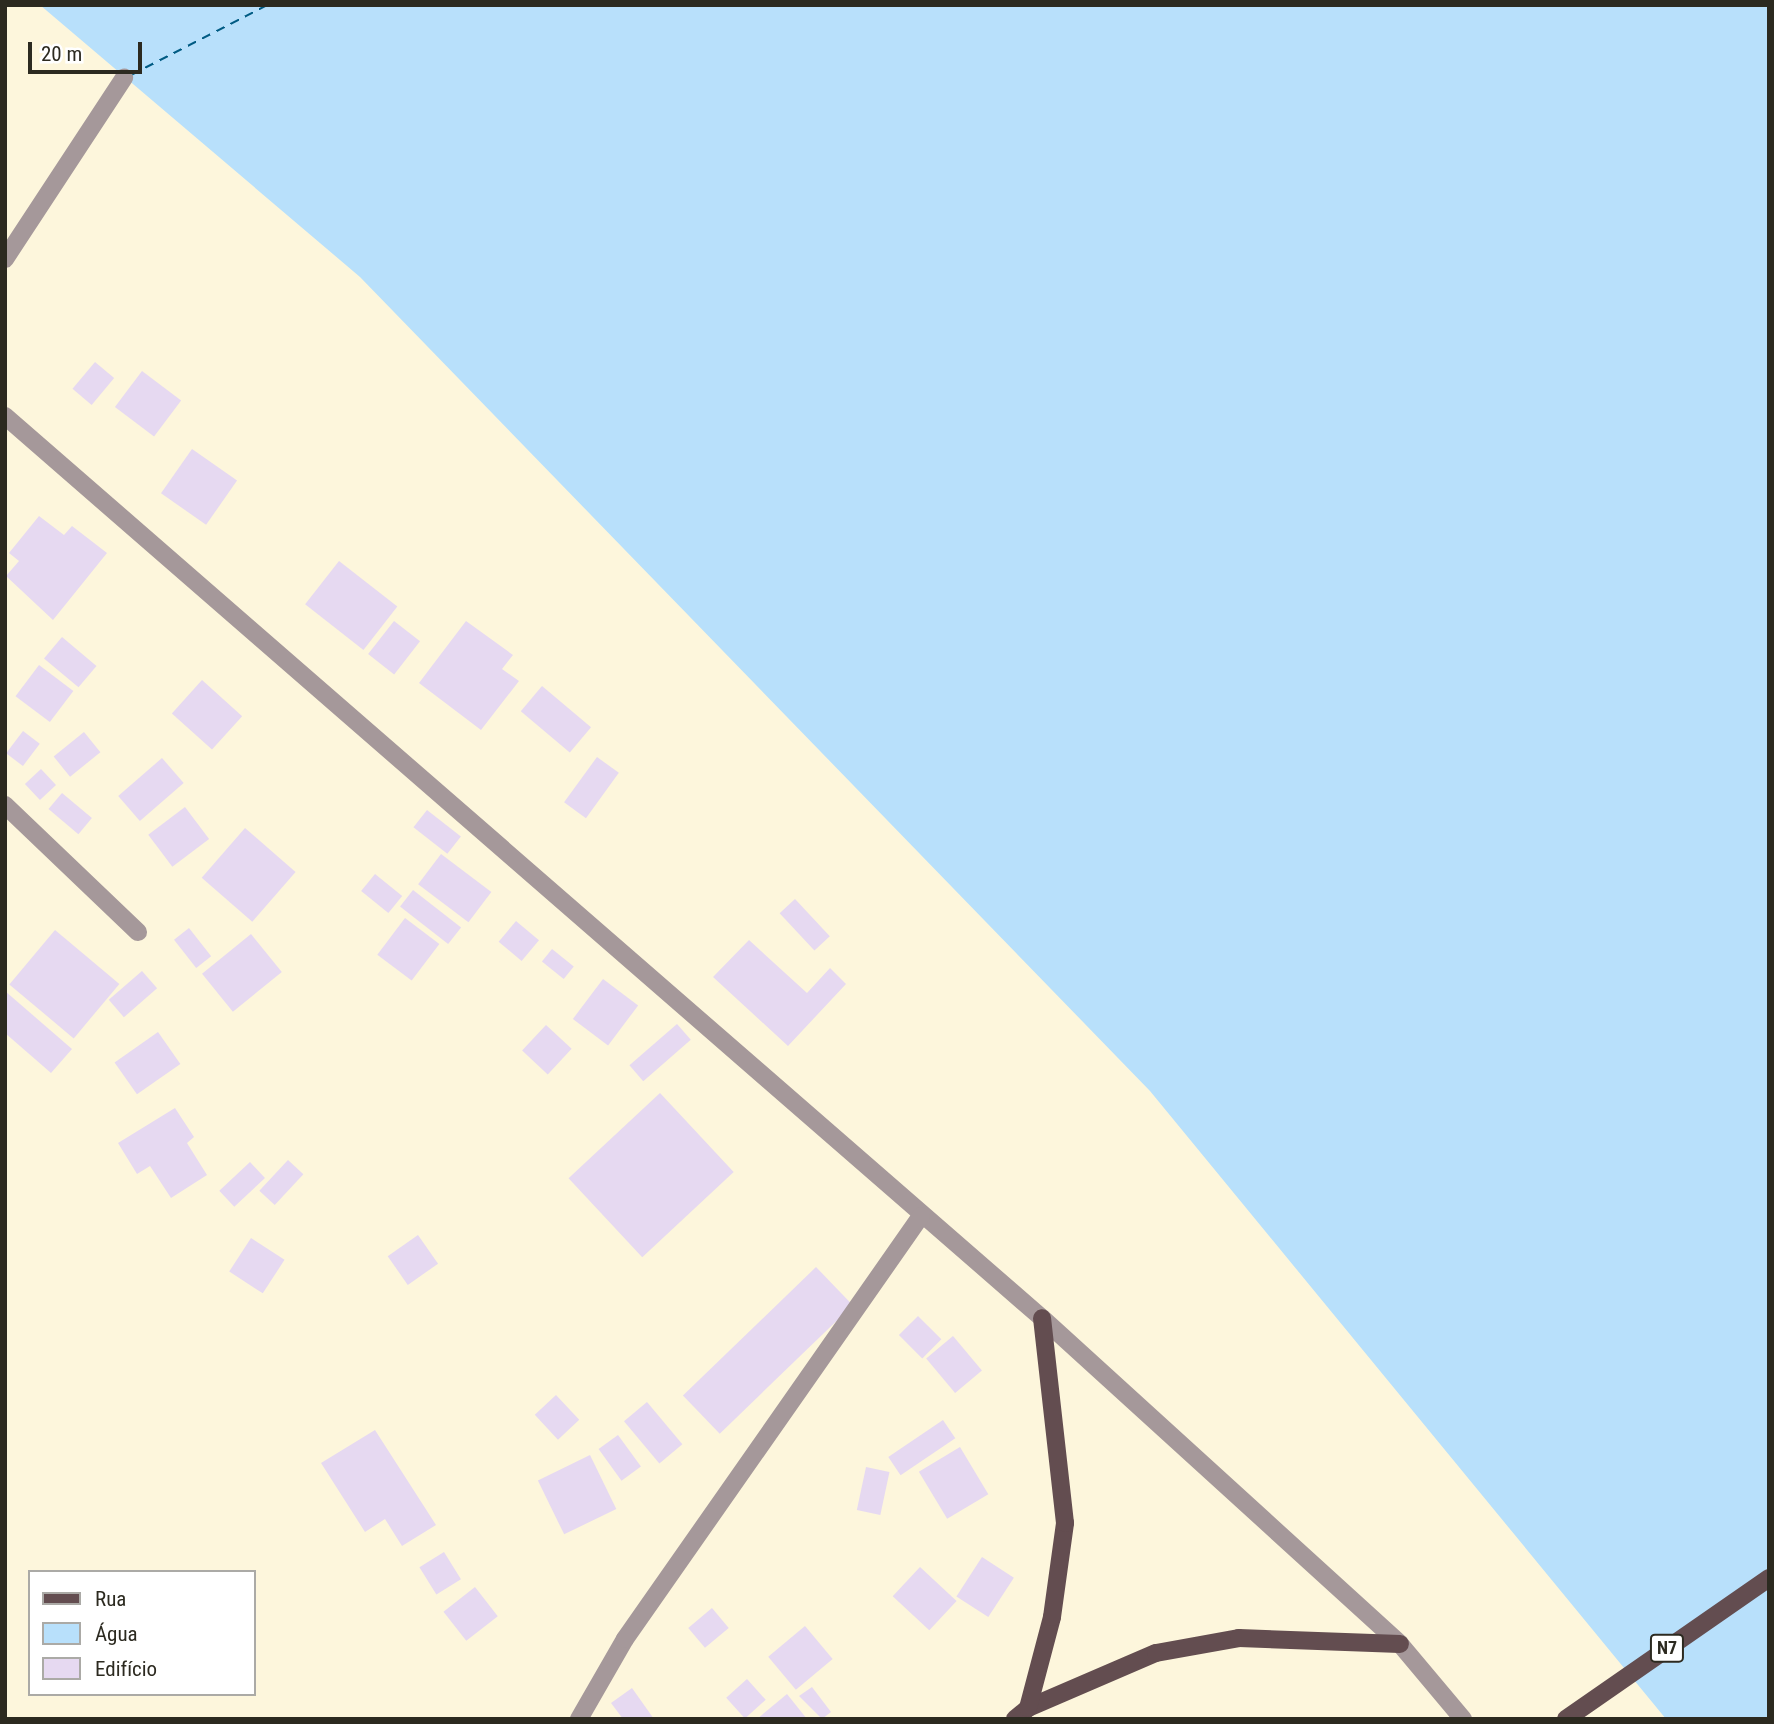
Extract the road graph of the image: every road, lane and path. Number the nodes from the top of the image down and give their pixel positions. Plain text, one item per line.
1 (124, 78) dead end
2 (5, 259) edge
3 (5, 416) edge
4 (5, 805) edge
5 (138, 932) dead end
6 (921, 1216) junction
7 (1042, 1318) junction
8 (1769, 1578) edge
9 (1400, 1644) junction
10 (1022, 1713) edge
11 (579, 1719) edge
12 (1463, 1719) edge
13 (1566, 1719) edge

1 - 2 street
3 - 6 street
4 - 5 street
6 - 7 street
6 - 11 street
7 - 9 street
7 - 10 main road
8 - 13 main road, N7
9 - 10 main road
9 - 12 street

